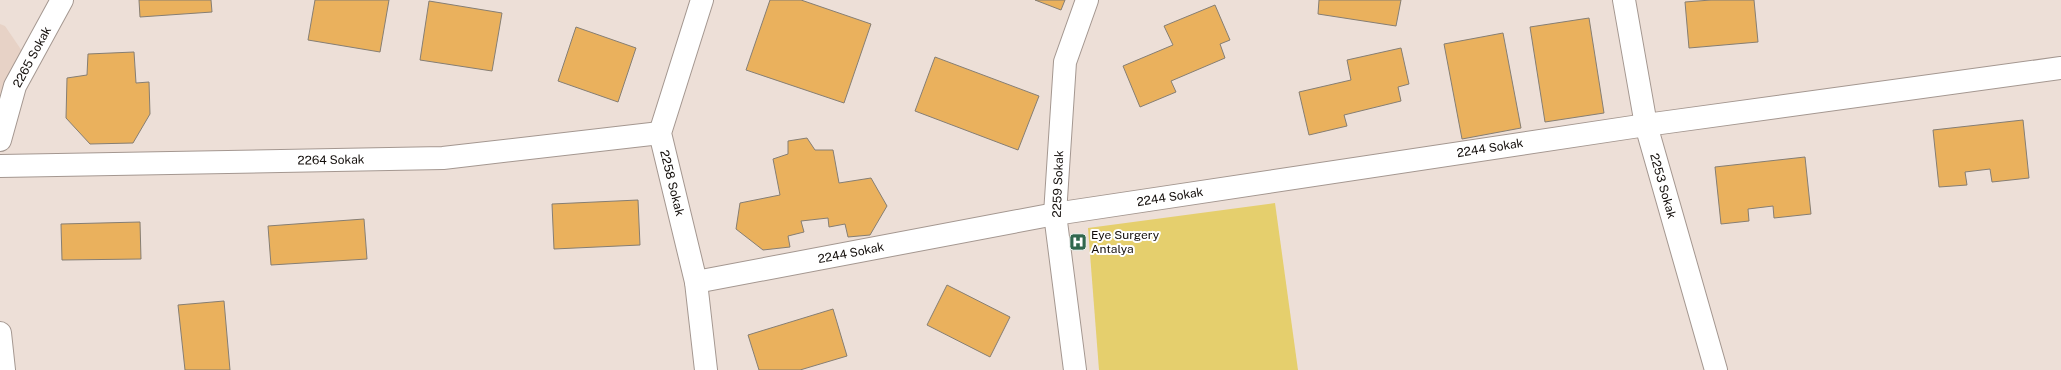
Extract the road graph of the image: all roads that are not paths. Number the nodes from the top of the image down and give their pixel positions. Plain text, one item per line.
1 (60, 0) edge
2 (702, 0) edge
3 (1087, 0) edge
4 (1624, 0) edge
5 (2061, 68) edge
6 (1646, 125) junction
7 (660, 133) junction
8 (0, 140) edge
9 (0, 166) edge
10 (1056, 214) junction
11 (696, 282) junction
12 (0, 333) edge
13 (4, 370) edge
14 (706, 370) edge
15 (1075, 370) edge
16 (1716, 370) edge

1 - 8 street, 2265 Sokak
2 - 7 street, 2258 Sokak
3 - 10 street, 2259 Sokak
4 - 6 street, 2253 Sokak
5 - 6 street, 2244 Sokak
6 - 10 street, 2244 Sokak
6 - 16 street, 2253 Sokak
7 - 9 street, 2264 Sokak
7 - 11 street, 2258 Sokak
10 - 11 street, 2244 Sokak
10 - 15 street, 2259 Sokak
11 - 14 street, 2258 Sokak
12 - 13 street

